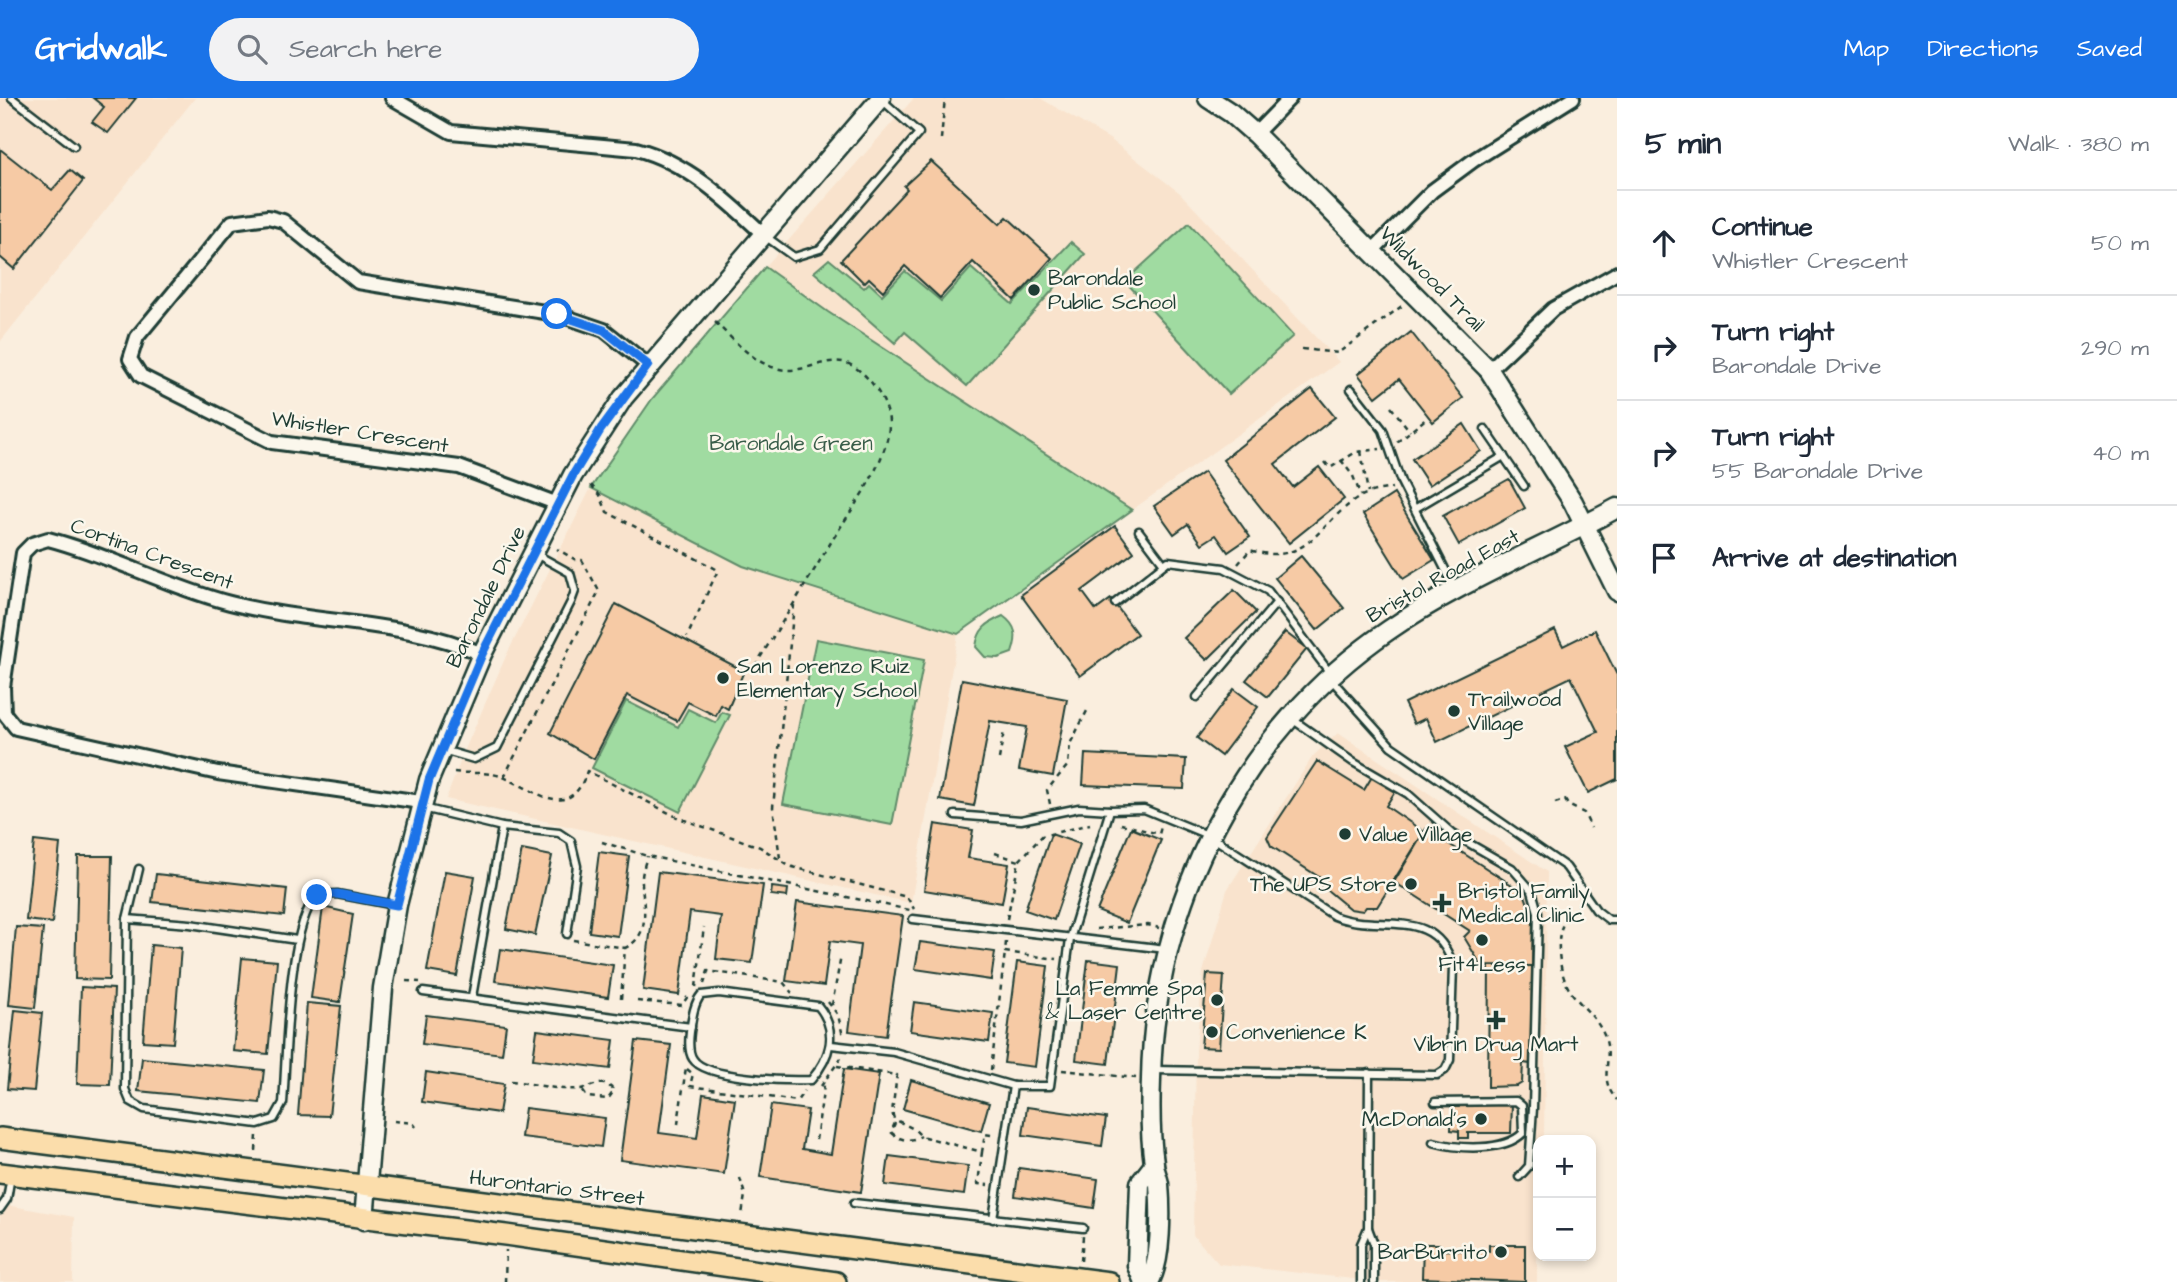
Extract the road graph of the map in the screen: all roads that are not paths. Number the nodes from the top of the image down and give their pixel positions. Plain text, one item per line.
1 (12, 98) edge
2 (392, 98) edge
3 (880, 98) edge
4 (1208, 98) edge
5 (1290, 98) edge
6 (1573, 98) edge
7 (1255, 134) junction
8 (74, 146) dead end
9 (763, 234) junction
10 (1372, 251) junction
11 (1617, 273) edge
12 (648, 365) junction
13 (1489, 370) junction
14 (1351, 389) dead end
15 (1485, 429) dead end
16 (1504, 456) junction
17 (1524, 486) dead end
18 (558, 504) junction
19 (1416, 508) junction
20 (1617, 508) edge
21 (1585, 525) junction
22 (1139, 531) dead end
23 (533, 553) junction
24 (1164, 564) junction
25 (1455, 591) junction
26 (1617, 592) edge
27 (1277, 602) junction
28 (1115, 603) dead end
29 (482, 654) junction
30 (1330, 676) junction
31 (1197, 697) dead end
32 (1290, 718) junction
33 (441, 750) junction
34 (421, 805) junction
35 (1110, 810) junction
36 (956, 815) dead end
37 (502, 827) junction
38 (1210, 836) junction
39 (139, 869) dead end
40 (397, 905) junction
41 (127, 919) junction
42 (913, 919) road end
43 (1617, 920) edge
44 (568, 931) road end
45 (1069, 939) junction
46 (297, 940) junction
47 (1170, 940) junction
48 (423, 992) dead end
49 (472, 997) junction
50 (691, 1027) junction
51 (831, 1045) junction
52 (1369, 1073) junction
53 (1151, 1074) junction
54 (1013, 1086) junction
55 (1435, 1102) dead end
56 (0, 1138) edge
57 (1433, 1142) dead end
58 (6, 1174) edge
59 (1519, 1177) dead end
60 (367, 1186) junction
61 (853, 1203) dead end
62 (0, 1209) edge
63 (993, 1219) junction
64 (365, 1220) junction
65 (1083, 1228) road end
66 (1368, 1228) junction
67 (836, 1282) edge
68 (1109, 1282) edge
69 (1146, 1282) edge
70 (1361, 1282) edge
71 (1374, 1282) edge

1 - 8 lane
2 - 9 street
3 - 9 street, Barondale Drive
3 - 9 lane
4 - 7 street, Wildwood Trail
5 - 7 street
6 - 10 street
7 - 10 street, Wildwood Trail
9 - 12 street, Barondale Drive
10 - 13 street, Wildwood Trail
11 - 13 street
12 - 18 street, Barondale Drive
12 - 18 street, Whistler Crescent
13 - 21 street, Wildwood Trail
14 - 19 lane
15 - 16 lane
16 - 17 lane
16 - 19 lane
18 - 23 street, Barondale Drive
19 - 25 lane
20 - 21 street, Bristol Road East
21 - 25 street, Bristol Road East
21 - 26 street, Wildwood Trail
22 - 24 lane
23 - 29 street, Barondale Drive
23 - 33 lane
24 - 27 lane
24 - 28 lane
25 - 30 street, Bristol Road East
27 - 30 lane
27 - 31 lane
29 - 33 street, Barondale Drive
29 - 34 street, Cortina Crescent
30 - 32 street, Bristol Road East
30 - 43 lane
32 - 38 street, Bristol Road East
32 - 59 lane
33 - 34 street, Barondale Drive
34 - 37 lane
34 - 40 street, Barondale Drive
35 - 36 lane
35 - 38 lane
35 - 45 lane
37 - 44 lane
37 - 49 lane
38 - 47 street, Bristol Road East
38 - 52 lane
39 - 41 lane
40 - 46 lane
40 - 60 street, Barondale Drive
41 - 46 lane
41 - 46 lane
42 - 45 lane
45 - 47 lane
45 - 54 lane
47 - 53 street, Bristol Road East
48 - 49 lane
49 - 50 lane
50 - 51 lane
50 - 51 lane
51 - 54 lane
52 - 53 lane
52 - 66 lane
53 - 69 street, Bristol Road East
54 - 63 lane
55 - 57 lane
56 - 60 main road, Hurontario Street
58 - 62 lane
58 - 64 main road
60 - 64 street, Barondale Drive
60 - 68 main road, Hurontario Street
61 - 63 lane
63 - 65 lane
64 - 67 main road
66 - 70 lane
66 - 71 lane

